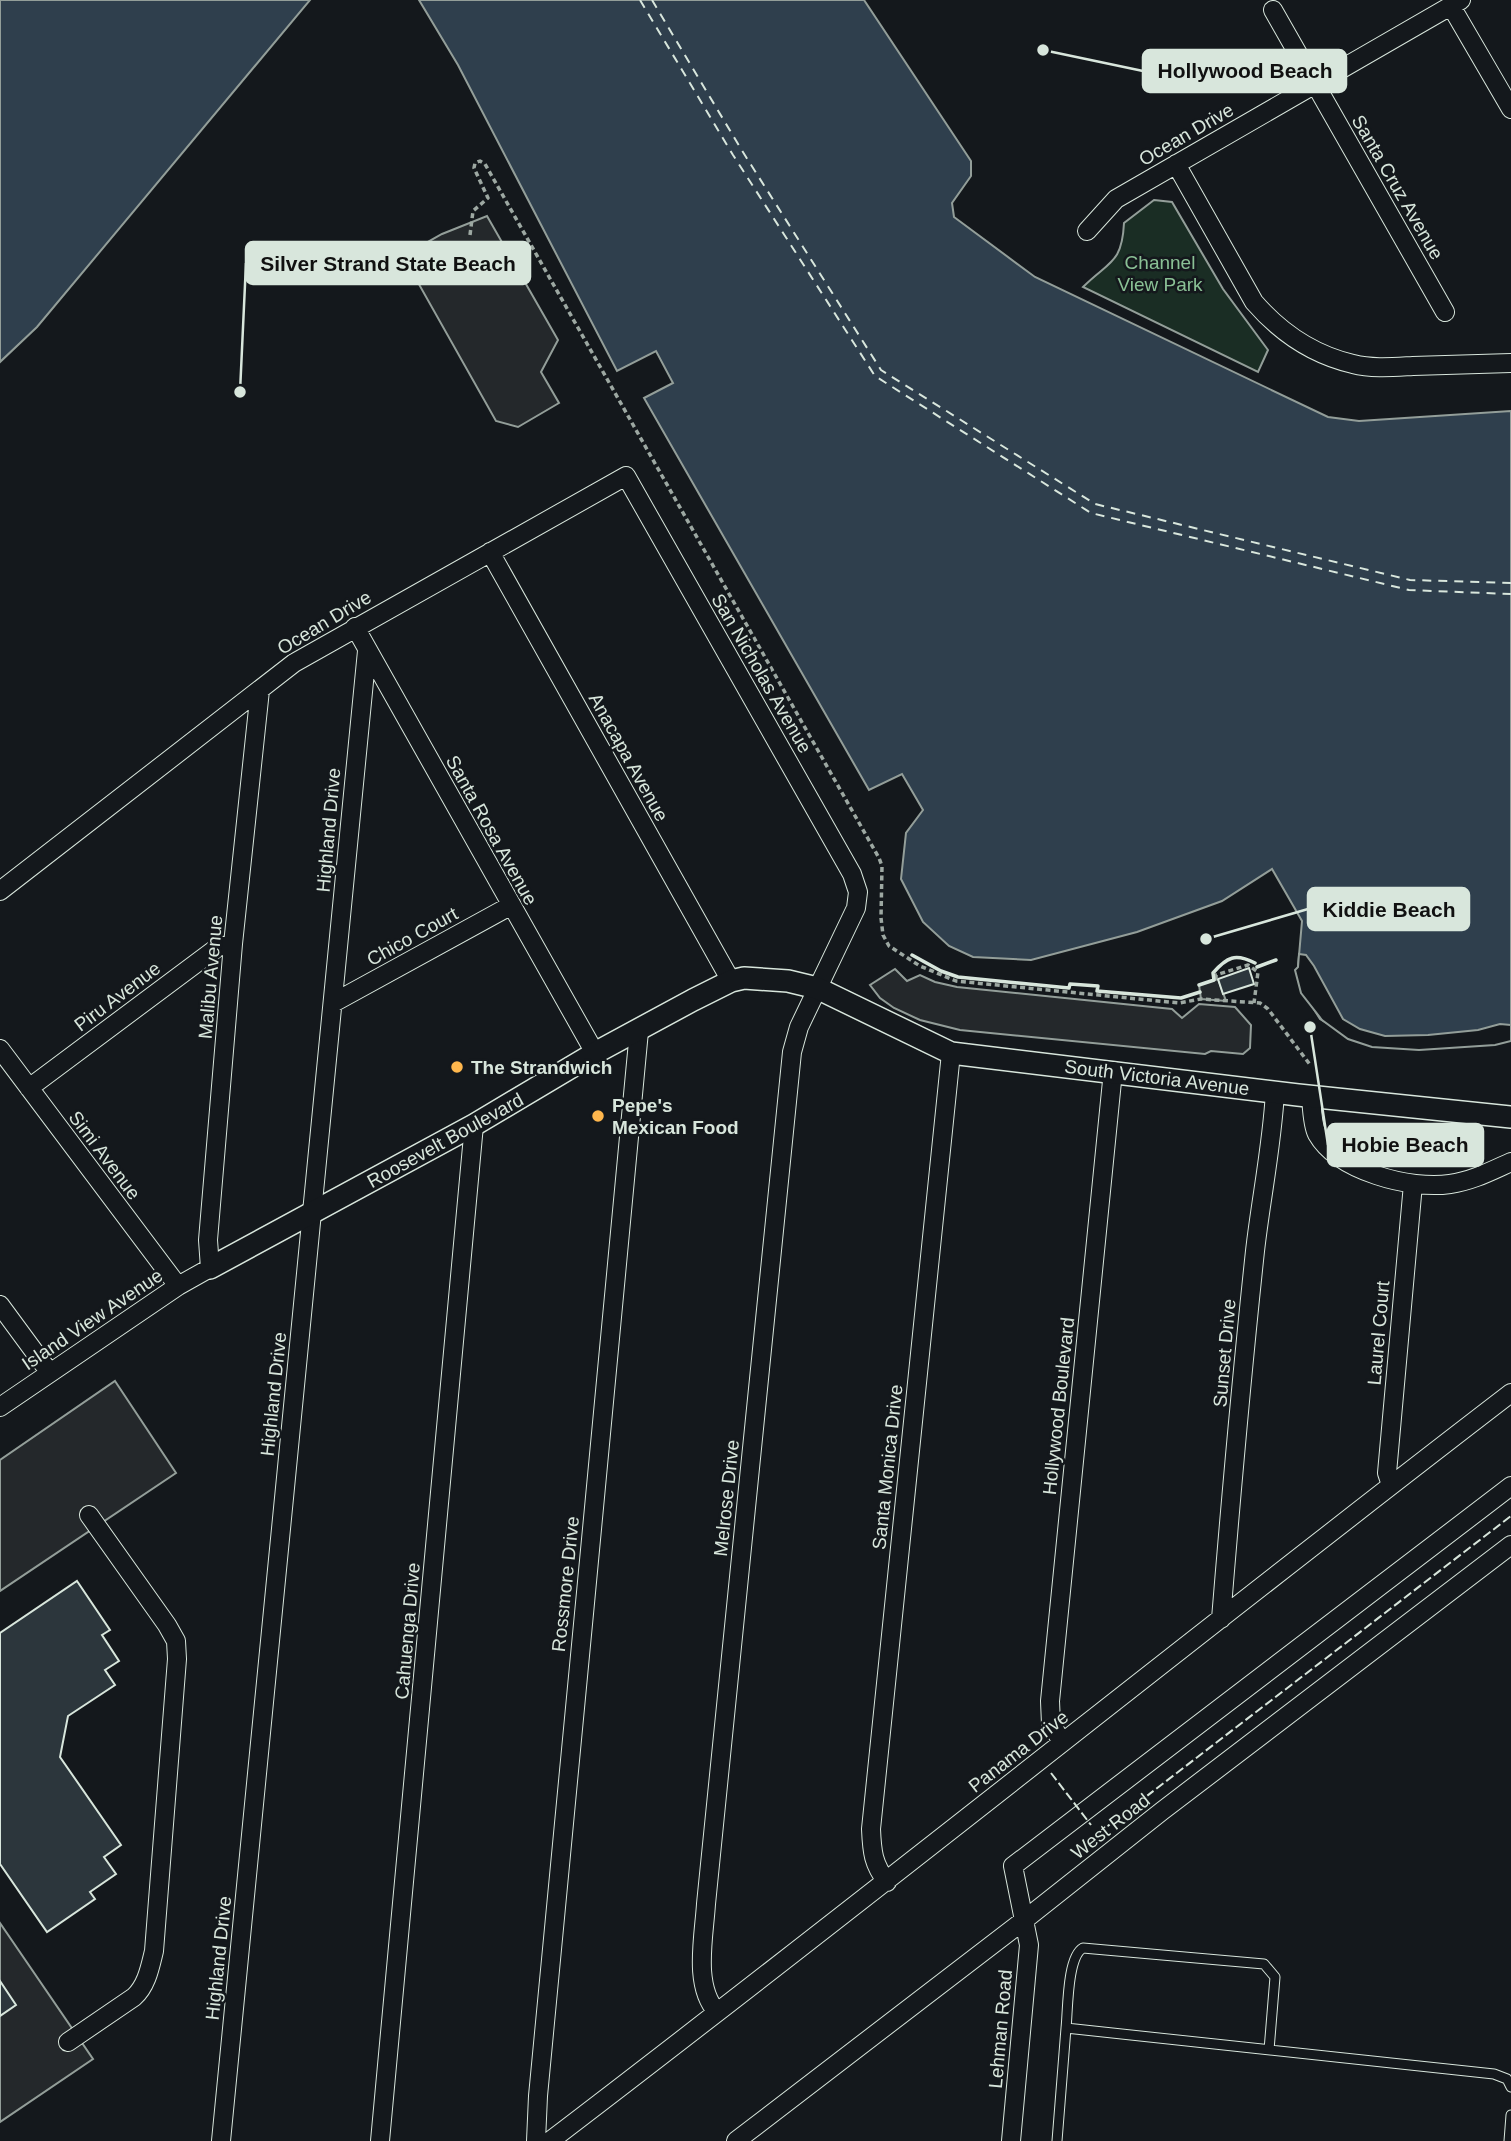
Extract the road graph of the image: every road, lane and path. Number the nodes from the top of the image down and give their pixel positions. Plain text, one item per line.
1 (1456, 3) edge
2 (1273, 10) dead end
3 (1315, 83) junction
4 (1511, 109) edge
5 (1176, 164) junction
6 (1087, 231) dead end
7 (470, 235) dead end
8 (1445, 312) dead end
9 (1511, 363) edge
10 (626, 476) joint
11 (490, 552) junction
12 (355, 627) junction
13 (367, 651) junction
14 (260, 690) junction
15 (0, 891) edge
16 (510, 906) junction
17 (233, 944) junction
18 (1216, 979) dead end
19 (731, 981) junction
20 (817, 988) junction
21 (333, 1003) junction
22 (1254, 1003) junction
23 (639, 1031) junction
24 (0, 1049) edge
25 (595, 1053) junction
26 (951, 1053) junction
27 (1311, 1066) dead end
28 (1114, 1071) junction
29 (29, 1088) junction
30 (1275, 1092) junction
31 (1311, 1096) junction
32 (1511, 1117) edge
33 (474, 1125) junction
34 (1511, 1162) edge
35 (1413, 1184) junction
36 (313, 1214) junction
37 (210, 1268) junction
38 (178, 1286) junction
39 (0, 1305) edge
40 (50, 1373) junction
41 (1511, 1393) edge
42 (0, 1407) edge
43 (1391, 1485) junction
44 (1511, 1486) edge
45 (89, 1515) dead end
46 (1511, 1545) edge
47 (1221, 1619) junction
48 (1062, 1742) junction
49 (887, 1882) junction
50 (1023, 1921) junction
51 (717, 2012) junction
52 (1066, 2028) junction
53 (68, 2042) dead end
54 (1269, 2050) junction
55 (1511, 2087) edge
56 (1511, 2115) edge
57 (221, 2141) edge
58 (380, 2141) edge
59 (536, 2141) edge
60 (550, 2141) edge
61 (736, 2141) edge
62 (1011, 2141) edge
63 (1057, 2141) edge
64 (1508, 2141) edge

1 - 3 street, Ocean Drive
1 - 4 street
2 - 3 street, Santa Cruz Avenue
3 - 5 street, Ocean Drive
3 - 8 street, Santa Cruz Avenue
5 - 6 street, Ocean Drive
5 - 9 street
7 - 22 path
10 - 11 street, Ocean Drive
10 - 20 street, San Nicholas Avenue
11 - 12 street, Ocean Drive
11 - 19 street, Anacapa Avenue
12 - 13 street, Santa Rosa Avenue
12 - 14 street, Ocean Drive
13 - 16 street, Santa Rosa Avenue
13 - 21 street, Highland Drive
14 - 15 street, Ocean Drive
14 - 17 street, Malibu Avenue
16 - 21 street, Chico Court
16 - 25 street, Santa Rosa Avenue
17 - 29 street, Piru Avenue
17 - 37 street, Malibu Avenue
18 - 22 path
19 - 20 street, Roosevelt Boulevard
19 - 23 street, Roosevelt Boulevard
20 - 26 street, South Victoria Avenue
20 - 51 street, Melrose Drive
21 - 36 street, Highland Drive
22 - 27 path
23 - 25 street, Roosevelt Boulevard
23 - 59 street, Rossmore Drive
24 - 29 street, Simi Avenue
25 - 33 street, Roosevelt Boulevard
26 - 28 street, South Victoria Avenue
26 - 49 street, Santa Monica Drive
28 - 30 street, South Victoria Avenue
28 - 48 street, Hollywood Boulevard
29 - 38 street, Simi Avenue
30 - 31 street, South Victoria Avenue
30 - 47 street, Sunset Drive
31 - 32 street, South Victoria Avenue
31 - 35 street
33 - 36 street, Roosevelt Boulevard
33 - 58 street, Cahuenga Drive
34 - 35 street
35 - 43 street, Laurel Court
36 - 37 street, Roosevelt Boulevard
36 - 57 street, Highland Drive
37 - 38 street, Island View Avenue
38 - 40 street, Island View Avenue
39 - 40 street
40 - 42 street, Island View Avenue
41 - 43 street, Panama Drive
43 - 47 street, Panama Drive
44 - 50 street, Lehman Road
45 - 53 street
46 - 50 street, West Road
47 - 48 street, Panama Drive
48 - 49 street, Panama Drive
49 - 51 street, Panama Drive
50 - 61 street, West Road
50 - 62 street, Lehman Road
51 - 60 street, Panama Drive
52 - 54 lane
52 - 54 lane
52 - 63 lane
54 - 55 lane
56 - 64 lane

